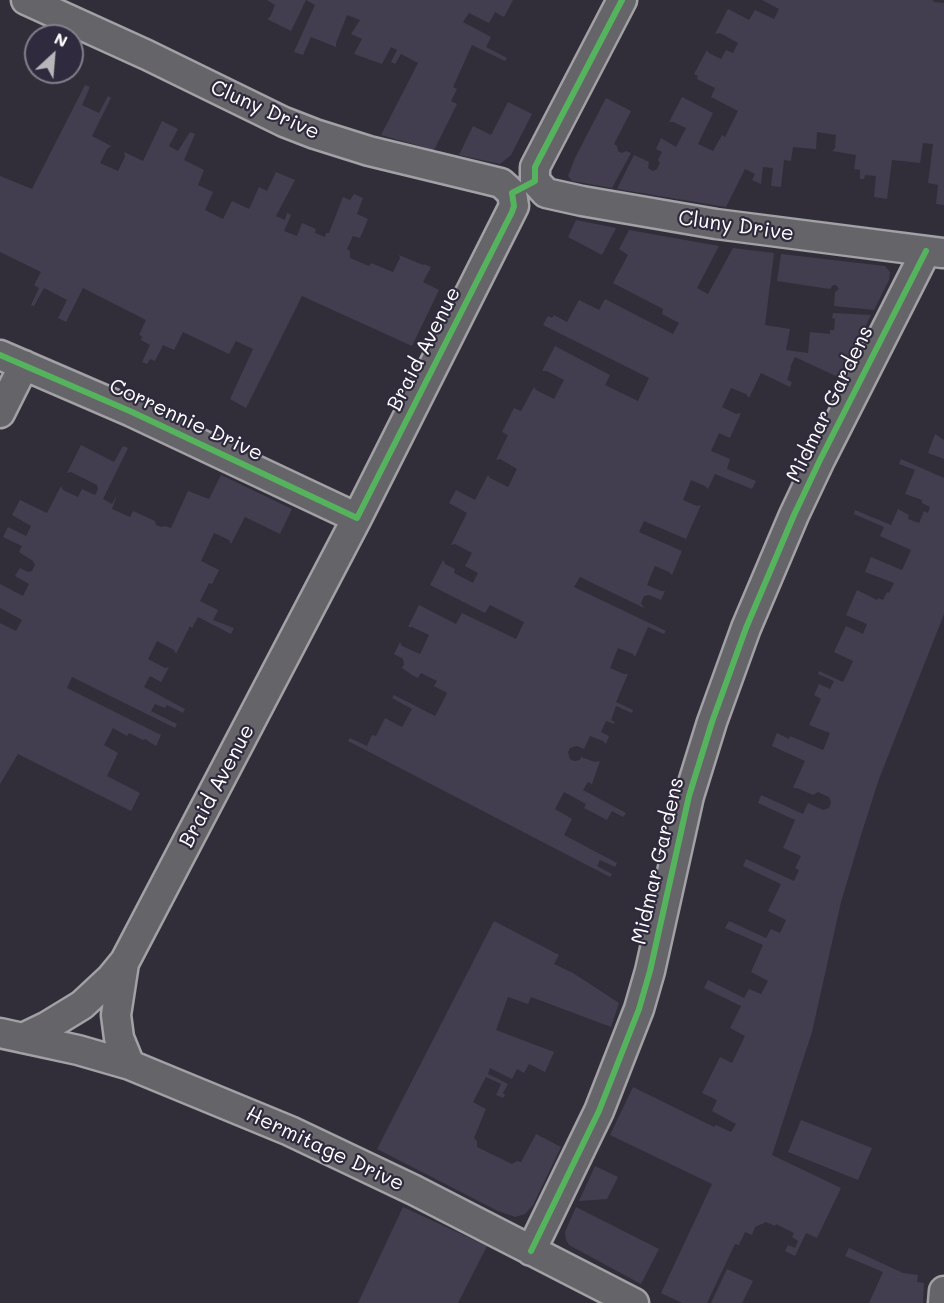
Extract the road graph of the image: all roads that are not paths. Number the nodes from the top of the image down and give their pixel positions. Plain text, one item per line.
1 (26, 0) edge
2 (622, 0) edge
3 (524, 187) junction
4 (935, 252) edge
5 (12, 360) edge
6 (0, 413) edge
7 (357, 518) junction
8 (125, 960) junction
9 (11, 1036) edge
10 (130, 1065) junction
11 (531, 1251) junction
12 (944, 1292) edge
13 (634, 1303) edge
14 (943, 1303) edge

1 - 3 street, Cluny Drive
2 - 3 street, Braid Avenue
3 - 4 street, Cluny Drive
3 - 7 street, Braid Avenue
4 - 11 street, Midmar Gardens
5 - 6 street
5 - 7 street, Corrennie Drive
7 - 8 street, Braid Avenue
8 - 9 street, Braid Avenue
8 - 10 street, Braid Avenue
9 - 10 street, Hermitage Drive
10 - 11 street, Hermitage Drive
11 - 13 street, Hermitage Drive
12 - 14 street

